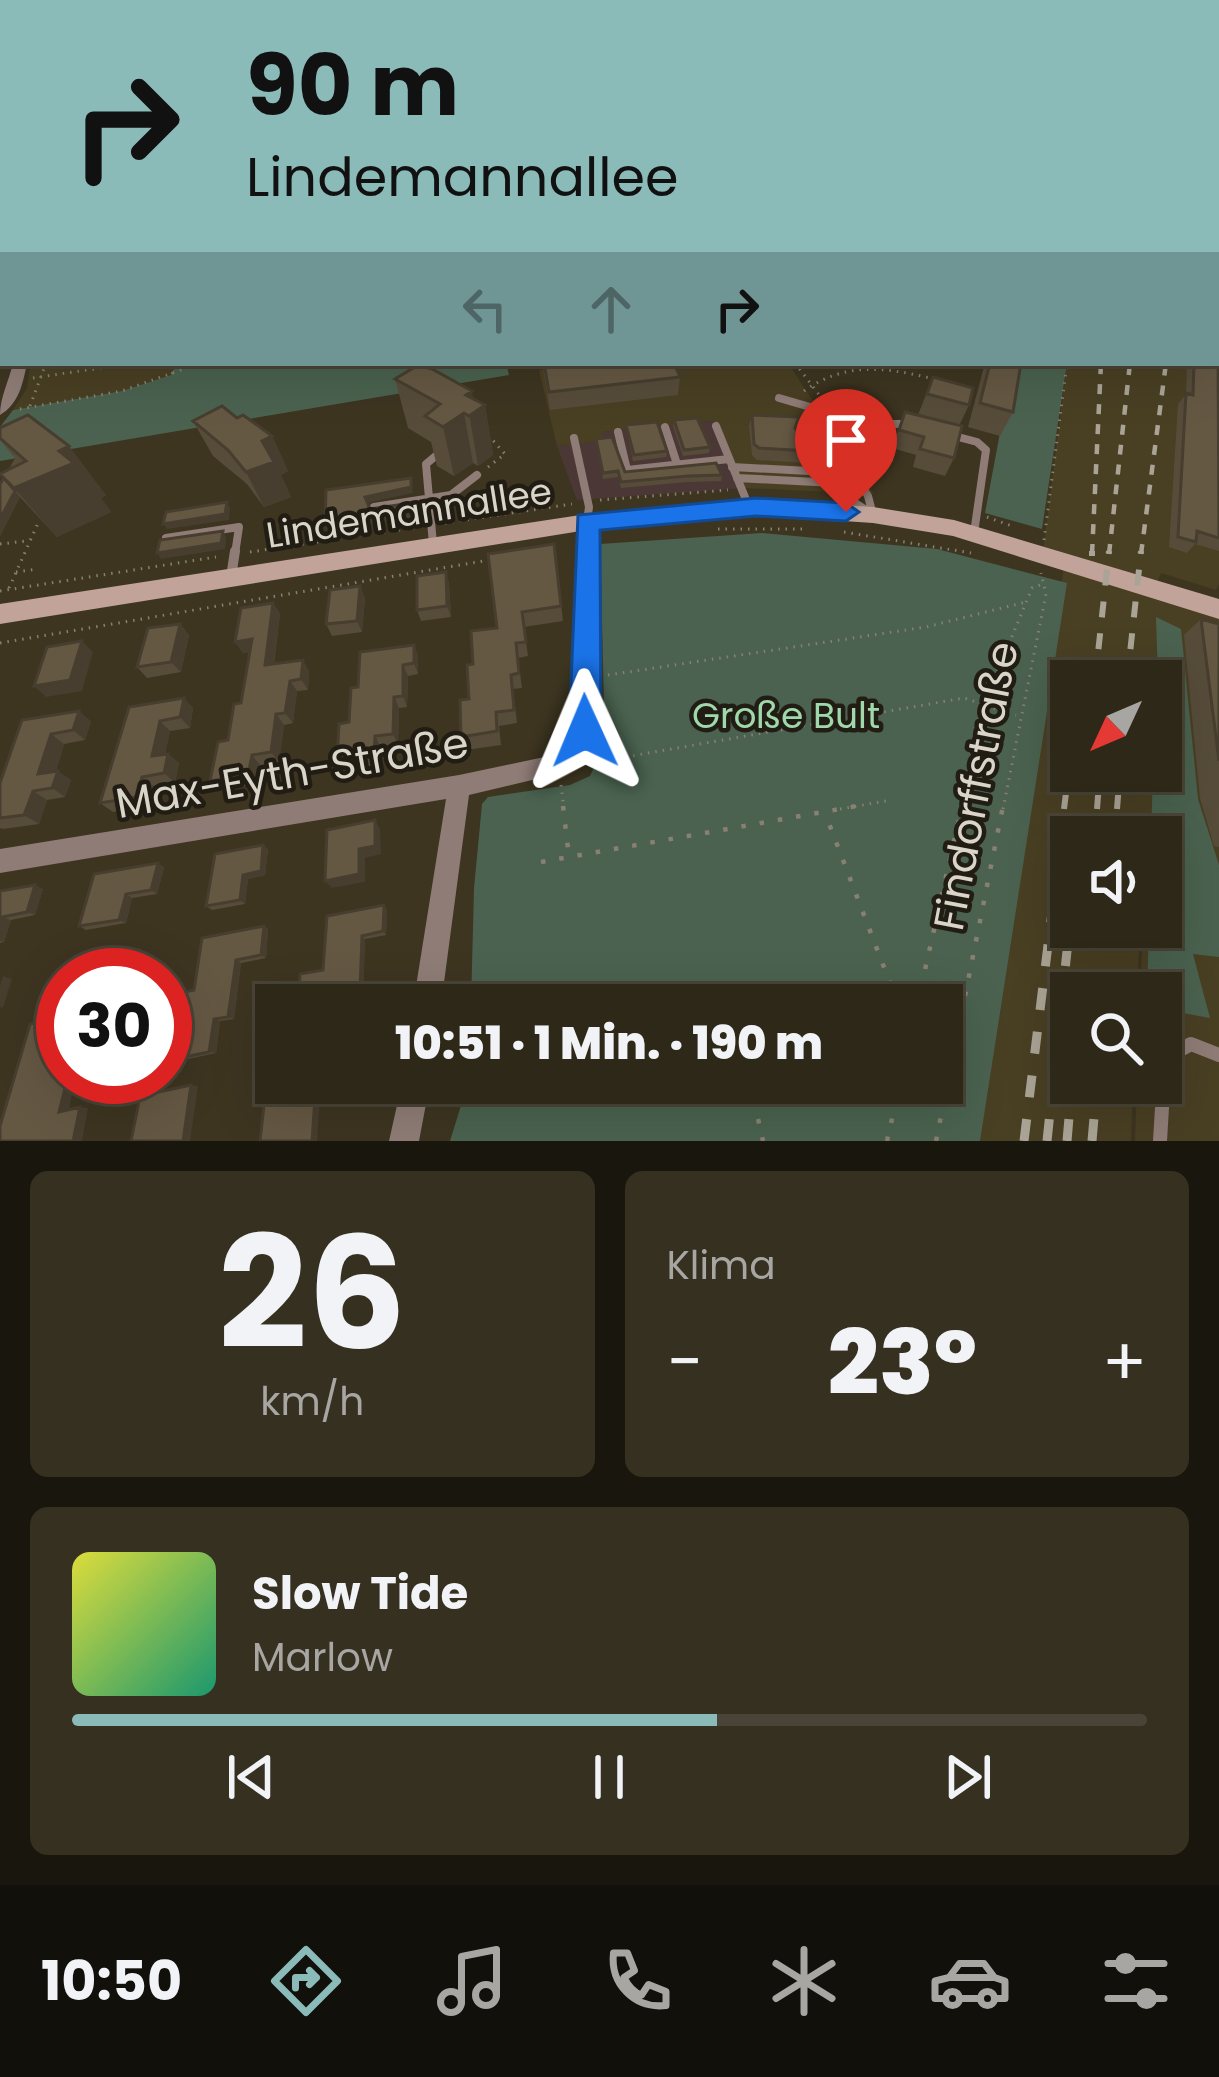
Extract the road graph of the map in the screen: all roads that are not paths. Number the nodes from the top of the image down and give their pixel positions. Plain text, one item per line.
1 (20, 370) edge
2 (778, 398) dead end
3 (6, 410) edge
4 (716, 426) dead end
5 (914, 426) edge
6 (665, 428) edge
7 (935, 431) edge
8 (617, 432) dead end
9 (574, 438) dead end
10 (800, 438) edge
11 (438, 454) edge
12 (889, 459) dead end
13 (848, 463) junction
14 (677, 464) junction
15 (733, 468) junction
16 (826, 469) junction
17 (477, 475) road end
18 (835, 483) junction
19 (429, 498) junction
20 (374, 507) edge
21 (749, 507) junction
22 (873, 515) junction
23 (587, 522) junction
24 (166, 538) edge
25 (434, 544) junction
26 (976, 544) junction
27 (231, 577) junction
28 (4, 602) edge
29 (1219, 609) edge
30 (459, 786) junction
31 (0, 861) edge
32 (430, 984) edge
33 (1219, 1055) edge
34 (412, 1104) edge
35 (404, 1141) edge
36 (1160, 1141) edge

1 - 3 street
2 - 13 lane
4 - 15 lane
5 - 12 lane
6 - 14 lane
7 - 26 lane
8 - 14 lane
9 - 23 lane
10 - 16 lane
11 - 19 lane
13 - 16 lane
13 - 22 lane
14 - 15 lane
15 - 16 lane
15 - 18 lane
15 - 21 lane
16 - 18 lane
17 - 19 lane
18 - 22 lane
19 - 20 lane
19 - 25 lane
21 - 22 street, Lindemannallee
21 - 23 street, Lindemannallee
22 - 26 street, Lindemannallee
23 - 25 street, Lindemannallee
23 - 30 street, Max-Eyth-Straße
24 - 27 lane
25 - 27 street, Lindemannallee
26 - 29 street, Lindemannallee
27 - 28 street, Lindemannallee
30 - 31 street, Max-Eyth-Straße
30 - 32 street
33 - 36 lane
34 - 35 street

